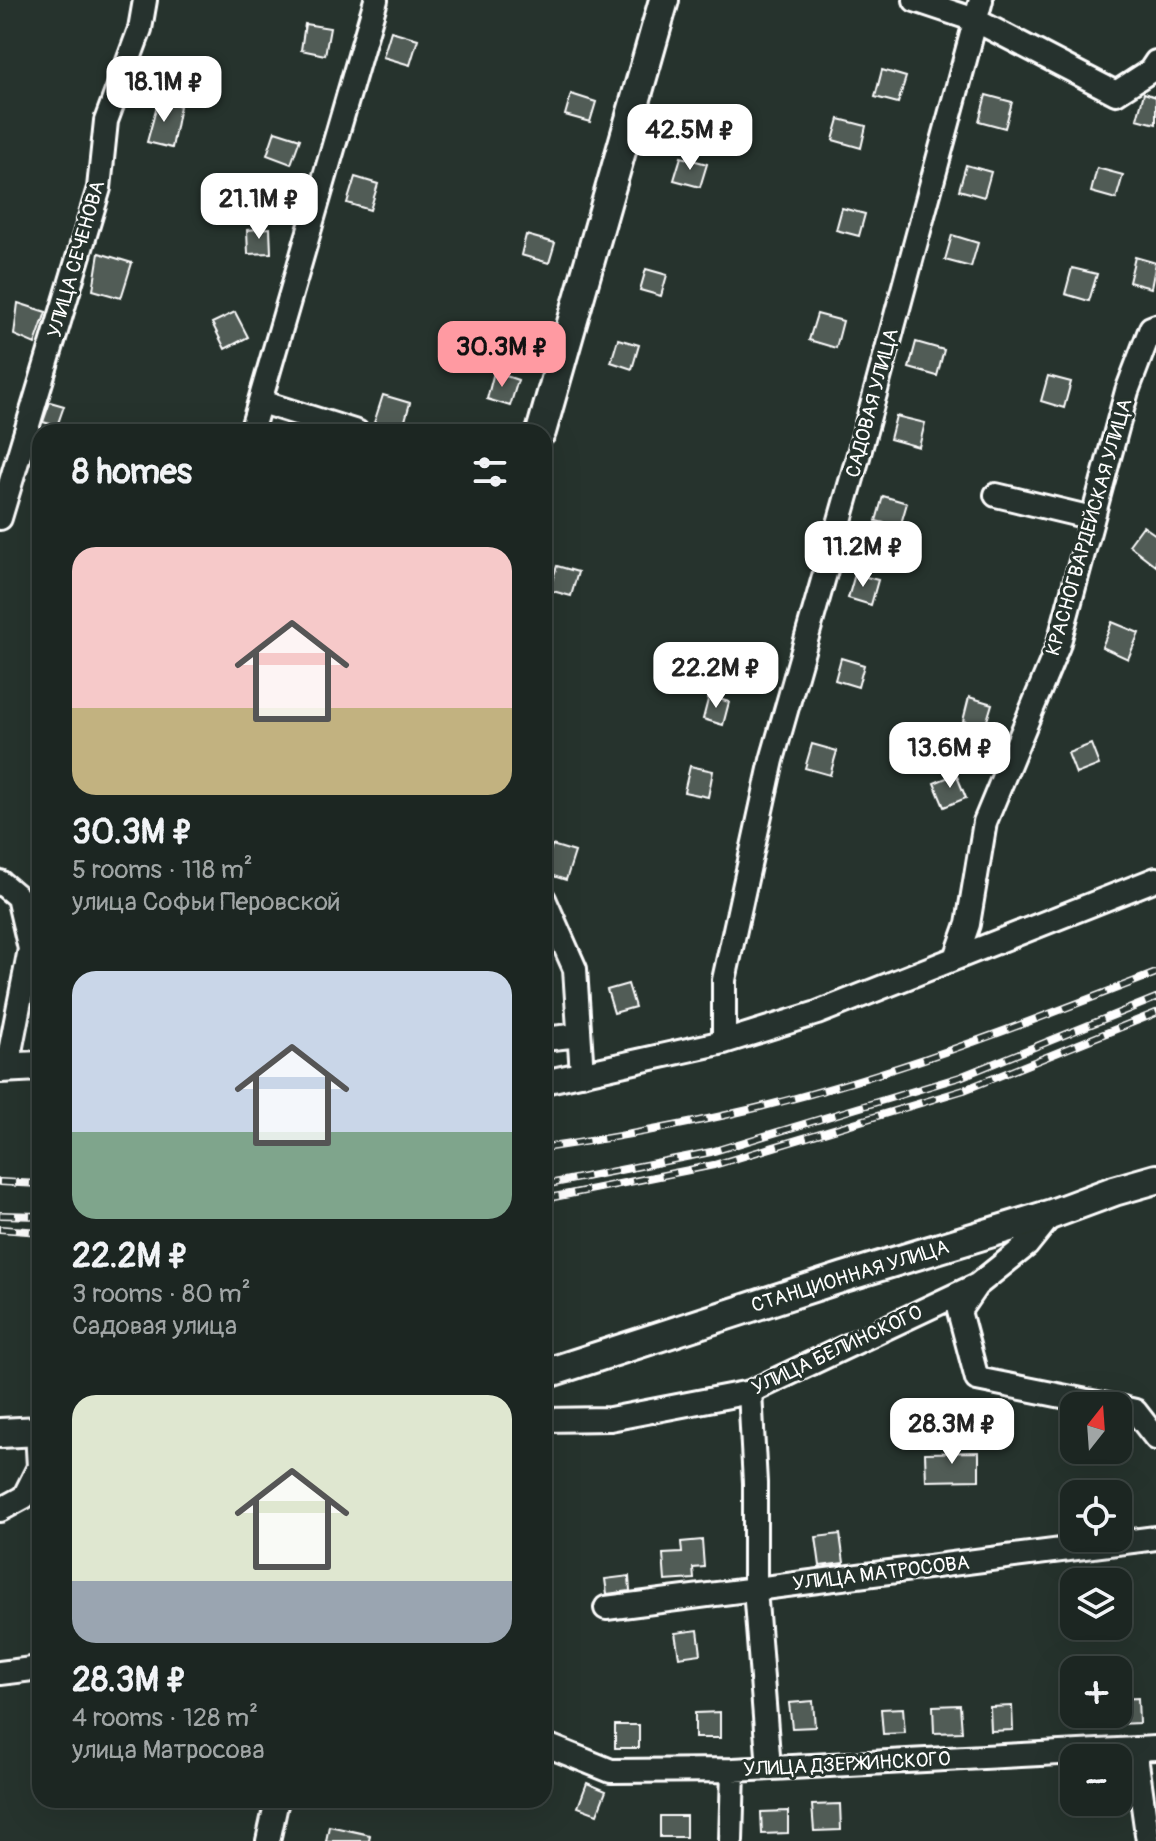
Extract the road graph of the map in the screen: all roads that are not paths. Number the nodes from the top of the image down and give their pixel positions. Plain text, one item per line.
1 (145, 0) edge
2 (376, 0) edge
3 (664, 0) edge
4 (915, 0) edge
5 (978, 10) edge
6 (1156, 62) edge
7 (1156, 326) edge
8 (261, 402) junction
9 (254, 424) edge
10 (331, 424) edge
11 (543, 424) edge
12 (996, 495) dead end
13 (0, 518) edge
14 (1092, 518) junction
15 (1156, 879) edge
16 (0, 882) edge
17 (552, 917) edge
18 (956, 958) junction
19 (579, 1035) junction
20 (552, 1038) edge
21 (724, 1042) junction
22 (32, 1066) edge
23 (4, 1068) edge
24 (582, 1074) junction
25 (552, 1080) edge
26 (1156, 1179) edge
27 (1052, 1214) junction
28 (977, 1285) junction
29 (552, 1371) edge
30 (750, 1392) junction
31 (1060, 1396) edge
32 (1132, 1410) edge
33 (552, 1420) edge
34 (32, 1431) edge
35 (0, 1433) edge
36 (1156, 1438) edge
37 (32, 1481) edge
38 (0, 1510) edge
39 (1156, 1538) edge
40 (755, 1589) junction
41 (606, 1608) dead end
42 (32, 1669) edge
43 (0, 1673) edge
44 (552, 1747) edge
45 (1145, 1749) edge
46 (769, 1768) junction
47 (733, 1770) junction
48 (275, 1808) edge
49 (268, 1841) edge
50 (731, 1841) edge
51 (1148, 1841) edge

1 - 13 street, УЛИЦА СЕЧЕНОВА
2 - 8 street
3 - 11 main road
4 - 5 street
5 - 6 street
5 - 21 street, САДОВАЯ УЛИЦА
7 - 14 street, КРАСНОГВАРДЕЙСКАЯ УЛИЦА
8 - 9 street
8 - 10 street
12 - 14 street
14 - 18 street, КРАСНОГВАРДЕЙСКАЯ УЛИЦА
15 - 18 street
16 - 23 street
17 - 19 street
18 - 21 street
19 - 20 street
19 - 24 street
21 - 24 street
22 - 23 main road
24 - 25 street
26 - 27 main road, СТАНЦИОННАЯ УЛИЦА
27 - 28 street, УЛИЦА БЕЛИНСКОГО
27 - 29 main road, СТАНЦИОННАЯ УЛИЦА
28 - 30 street, УЛИЦА БЕЛИНСКОГО
28 - 31 street
30 - 33 street, УЛИЦА БЕЛИНСКОГО
30 - 40 street
32 - 36 street
34 - 35 main road
37 - 38 street
39 - 40 street, УЛИЦА МАТРОСОВА
40 - 41 street, УЛИЦА МАТРОСОВА
40 - 46 street
42 - 43 street
44 - 47 street, УЛИЦА ДЗЕРЖИНСКОГО
45 - 46 street, УЛИЦА ДЗЕРЖИНСКОГО
45 - 51 street
46 - 47 street, УЛИЦА ДЗЕРЖИНСКОГО
47 - 50 street
48 - 49 street

